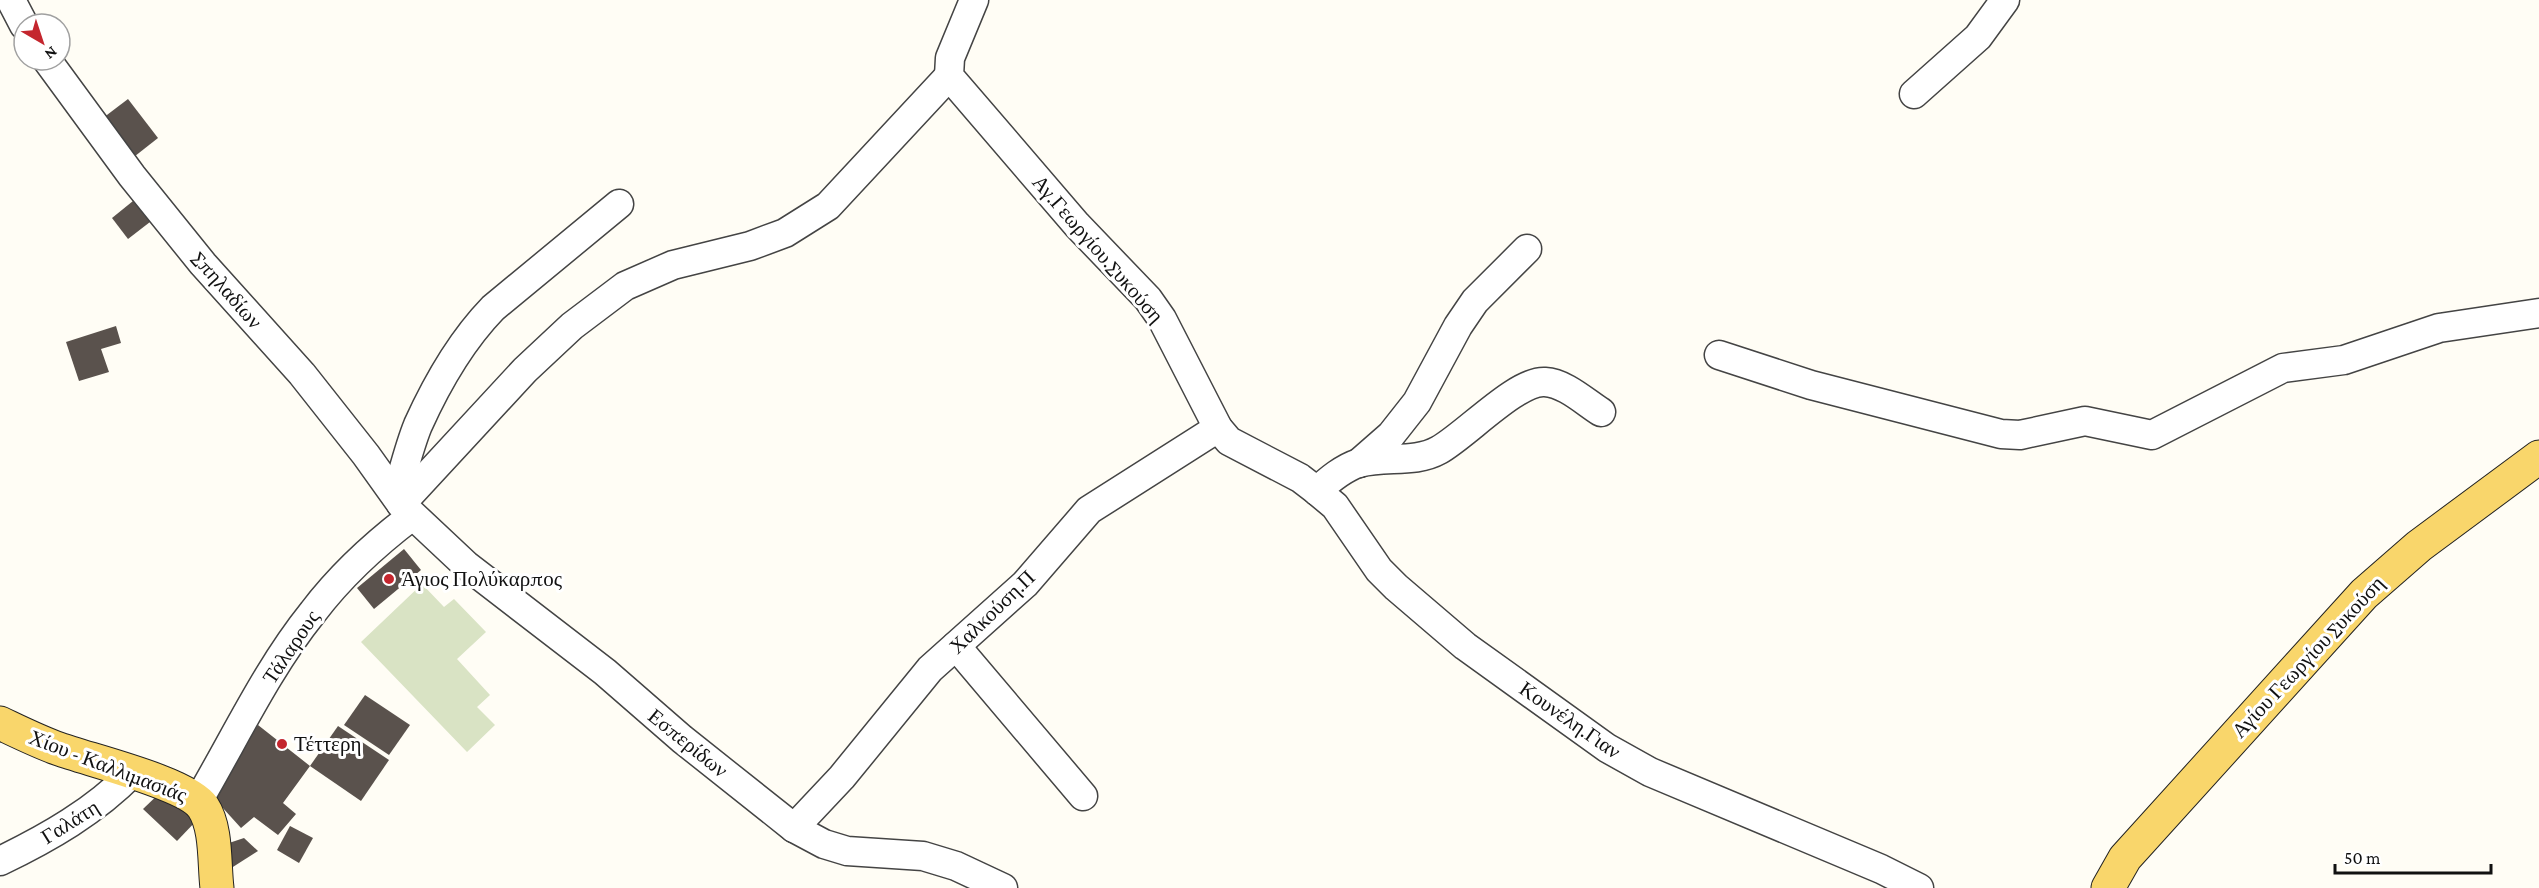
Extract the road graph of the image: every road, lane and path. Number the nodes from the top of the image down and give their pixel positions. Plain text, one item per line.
1 (975, 0) edge
2 (2005, 0) edge
3 (56, 72) edge
4 (949, 76) junction
5 (1914, 94) dead end
6 (619, 204) dead end
7 (1527, 249) dead end
8 (2539, 313) edge
9 (1719, 355) dead end
10 (1601, 412) dead end
11 (1218, 428) junction
12 (2539, 457) edge
13 (1359, 463) junction
14 (1279, 470) joint
15 (1317, 490) junction
16 (403, 505) junction
17 (956, 646) junction
18 (0, 723) edge
19 (132, 773) junction
20 (1083, 795) dead end
21 (198, 801) junction
22 (794, 828) junction
23 (0, 861) edge
24 (217, 888) edge
25 (1003, 888) edge
26 (1919, 888) edge
27 (2108, 888) edge

1 - 4 street
2 - 5 street
3 - 16 street, Σπηλαδίων
4 - 11 street, Αγ.Γεωργίου.Συκούση
4 - 16 street, Τάλαρους
6 - 16 street
7 - 13 street
8 - 9 street
10 - 13 street
11 - 14 street, Αγ.Γεωργίου.Συκούση
11 - 17 street, Χαλκούση.Π
12 - 27 main road, Αγίου Γεωργίου Συκούση
13 - 15 street
14 - 15 street, Κουνέλη.Γιαν
15 - 26 street, Κουνέλη.Γιαν
16 - 21 street, Τάλαρους
16 - 22 street, Εσπερίδων
17 - 20 street
17 - 22 street, Χαλκούση.Π
18 - 19 main road, Χίου - Καλλιμασιάς
19 - 21 main road, Χίου - Καλλιμασιάς
19 - 23 street, Γαλάτη
21 - 24 main road, Χίου - Καλλιμασιάς
22 - 25 street, Εσπερίδων

